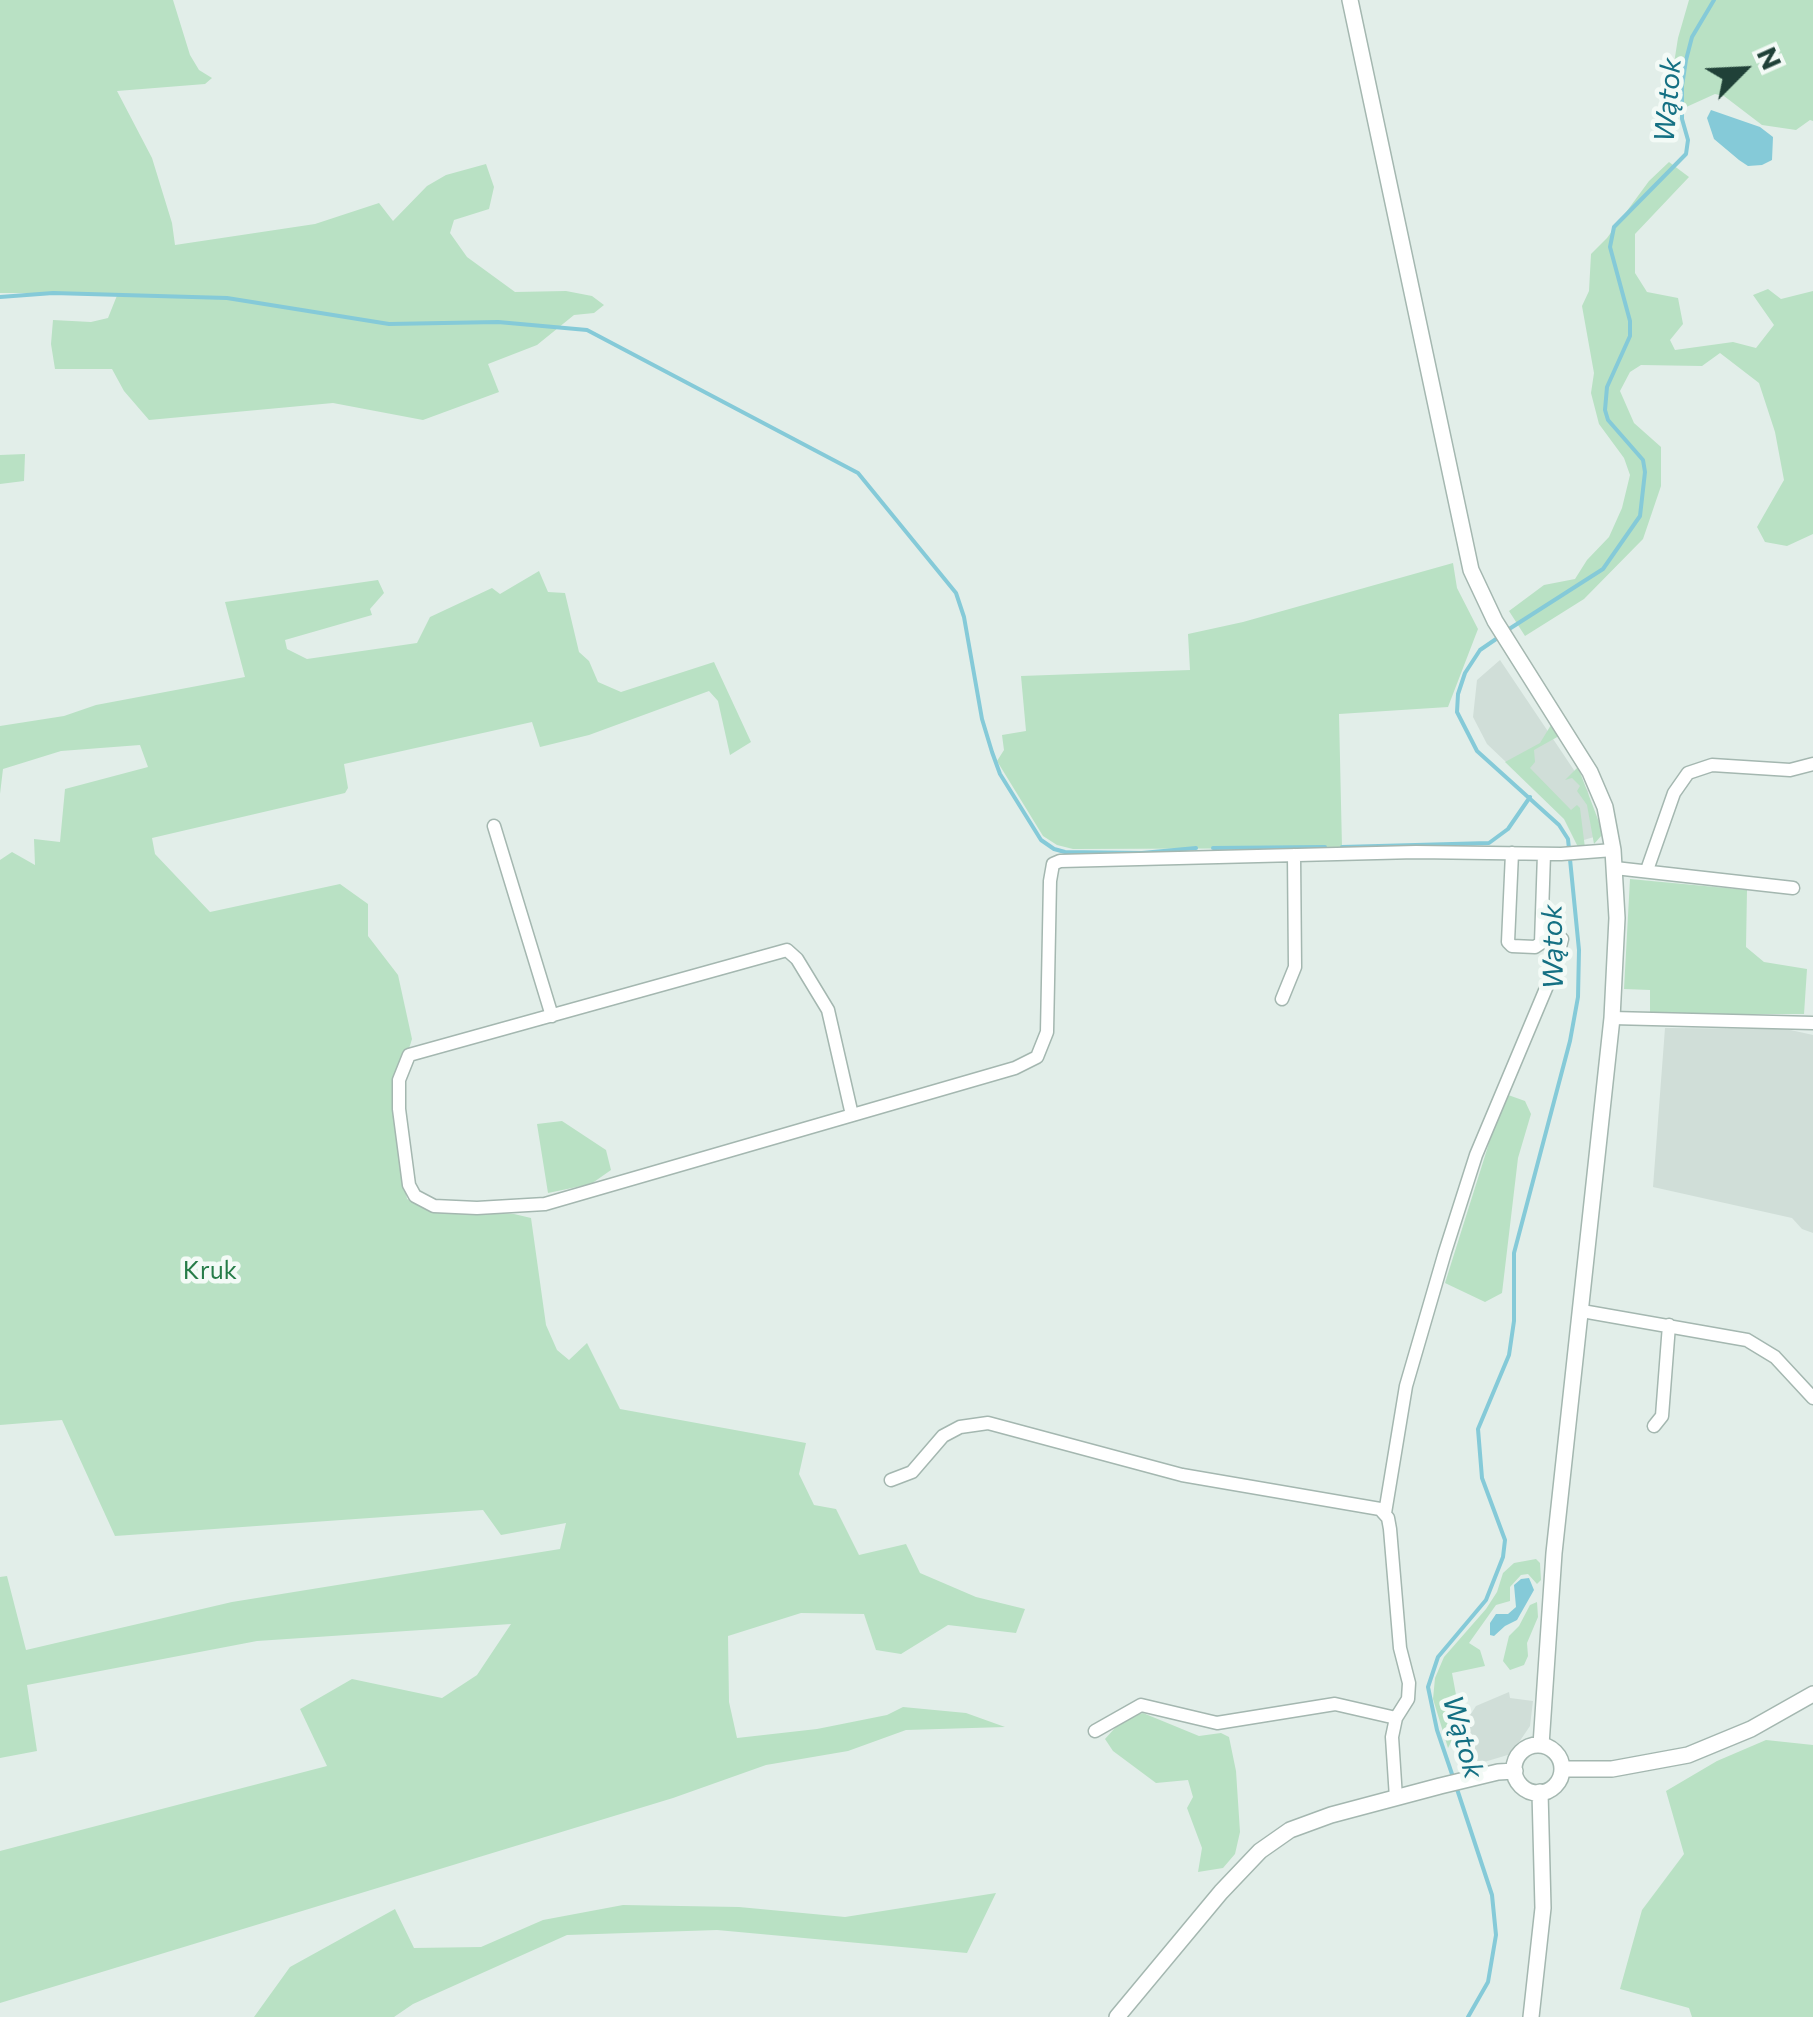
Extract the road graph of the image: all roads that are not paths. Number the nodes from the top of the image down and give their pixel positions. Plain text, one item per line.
1 (1350, 0) edge
2 (1813, 764) edge
3 (494, 826) dead end
4 (1613, 850) junction
5 (1512, 853) junction
6 (1544, 854) junction
7 (1294, 855) junction
8 (1615, 868) junction
9 (1647, 870) junction
10 (1793, 888) dead end
11 (1562, 939) dead end
12 (1282, 999) dead end
13 (552, 1016) junction
14 (1612, 1018) junction
15 (1813, 1024) edge
16 (852, 1115) junction
17 (1582, 1311) junction
18 (1669, 1325) junction
19 (1813, 1398) edge
20 (1654, 1426) dead end
21 (891, 1480) dead end
22 (1385, 1513) junction
23 (1813, 1694) edge
24 (1396, 1718) junction
25 (1094, 1731) dead end
26 (1541, 1745) junction
27 (1562, 1769) junction
28 (1515, 1771) junction
29 (1540, 1792) junction
30 (1396, 1798) junction
31 (1117, 2017) edge
32 (1531, 2017) edge

1 - 4 street
2 - 9 street
3 - 13 street
4 - 6 street
4 - 8 street
5 - 6 street
5 - 6 street
5 - 7 street
7 - 12 street
7 - 16 street
8 - 9 street
8 - 14 street
9 - 10 street
11 - 22 street
13 - 16 street
13 - 16 street
14 - 15 street
14 - 17 street
17 - 18 street
17 - 26 street
18 - 19 street
18 - 20 street
21 - 22 street
22 - 24 street
23 - 27 street
24 - 25 street
24 - 30 street
26 - 27 street
26 - 28 street
27 - 29 street
28 - 29 street
28 - 30 street
29 - 32 street
30 - 31 street

